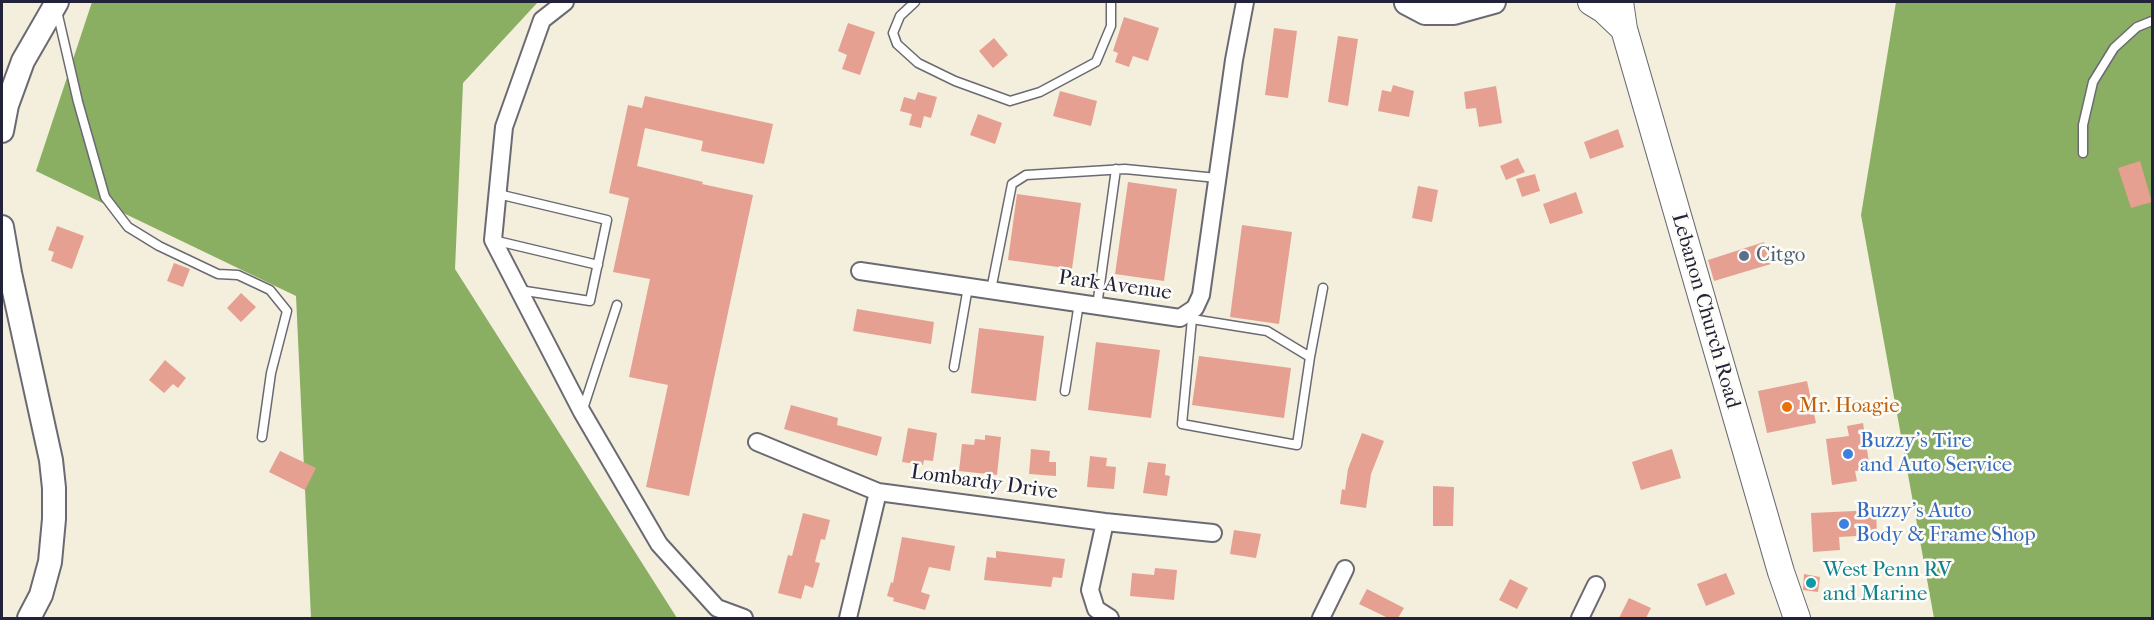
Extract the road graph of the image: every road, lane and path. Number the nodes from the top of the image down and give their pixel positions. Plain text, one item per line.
1 (565, 2) edge
2 (915, 2) edge
3 (1111, 2) edge
4 (1245, 2) edge
5 (1400, 2) edge
6 (1431, 2) edge
7 (1494, 2) edge
8 (1591, 2) edge
9 (1620, 2) edge
10 (56, 3) edge
11 (2152, 21) edge
12 (1624, 28) junction
13 (2, 131) edge
14 (2084, 153) dead end
15 (1116, 169) junction
16 (1217, 178) junction
17 (498, 194) junction
18 (2, 227) edge
19 (493, 240) junction
20 (598, 264) junction
21 (5, 271) edge
22 (860, 271) dead end
23 (968, 287) junction
24 (1323, 288) dead end
25 (519, 290) junction
26 (991, 290) junction
27 (1079, 303) junction
28 (617, 305) dead end
29 (1097, 306) junction
30 (1194, 314) junction
31 (1310, 357) junction
32 (954, 367) dead end
33 (1065, 391) dead end
34 (582, 412) junction
35 (262, 437) dead end
36 (757, 442) dead end
37 (878, 492) junction
38 (1105, 522) junction
39 (1214, 533) dead end
40 (1345, 569) dead end
41 (1596, 585) dead end
42 (29, 618) edge
43 (744, 618) edge
44 (848, 618) edge
45 (1110, 618) edge
46 (1321, 618) edge
47 (1580, 618) edge
48 (1797, 618) edge

1 - 17 street
2 - 3 lane
4 - 16 street, Park Avenue
5 - 6 main road
5 - 7 main road
8 - 12 main road
9 - 12 main road, Lebanon Church Road
10 - 13 main road
10 - 35 lane
11 - 14 lane
12 - 48 main road, Lebanon Church Road
15 - 16 lane
15 - 26 lane
15 - 29 lane
16 - 30 street, Park Avenue
17 - 19 street
17 - 20 lane
18 - 21 main road
19 - 20 lane
19 - 25 street
20 - 25 lane
21 - 42 main road
22 - 23 street, Park Avenue
23 - 26 street, Park Avenue
23 - 32 lane
24 - 31 lane
25 - 34 street
26 - 27 street, Park Avenue
27 - 29 street, Park Avenue
27 - 33 lane
28 - 34 lane
29 - 30 street, Park Avenue
30 - 31 lane
30 - 31 lane
34 - 43 street
36 - 37 street, Lombardy Drive
37 - 38 street, Lombardy Drive
37 - 44 street
38 - 39 street, Lombardy Drive
38 - 45 street
40 - 46 street
41 - 47 street

